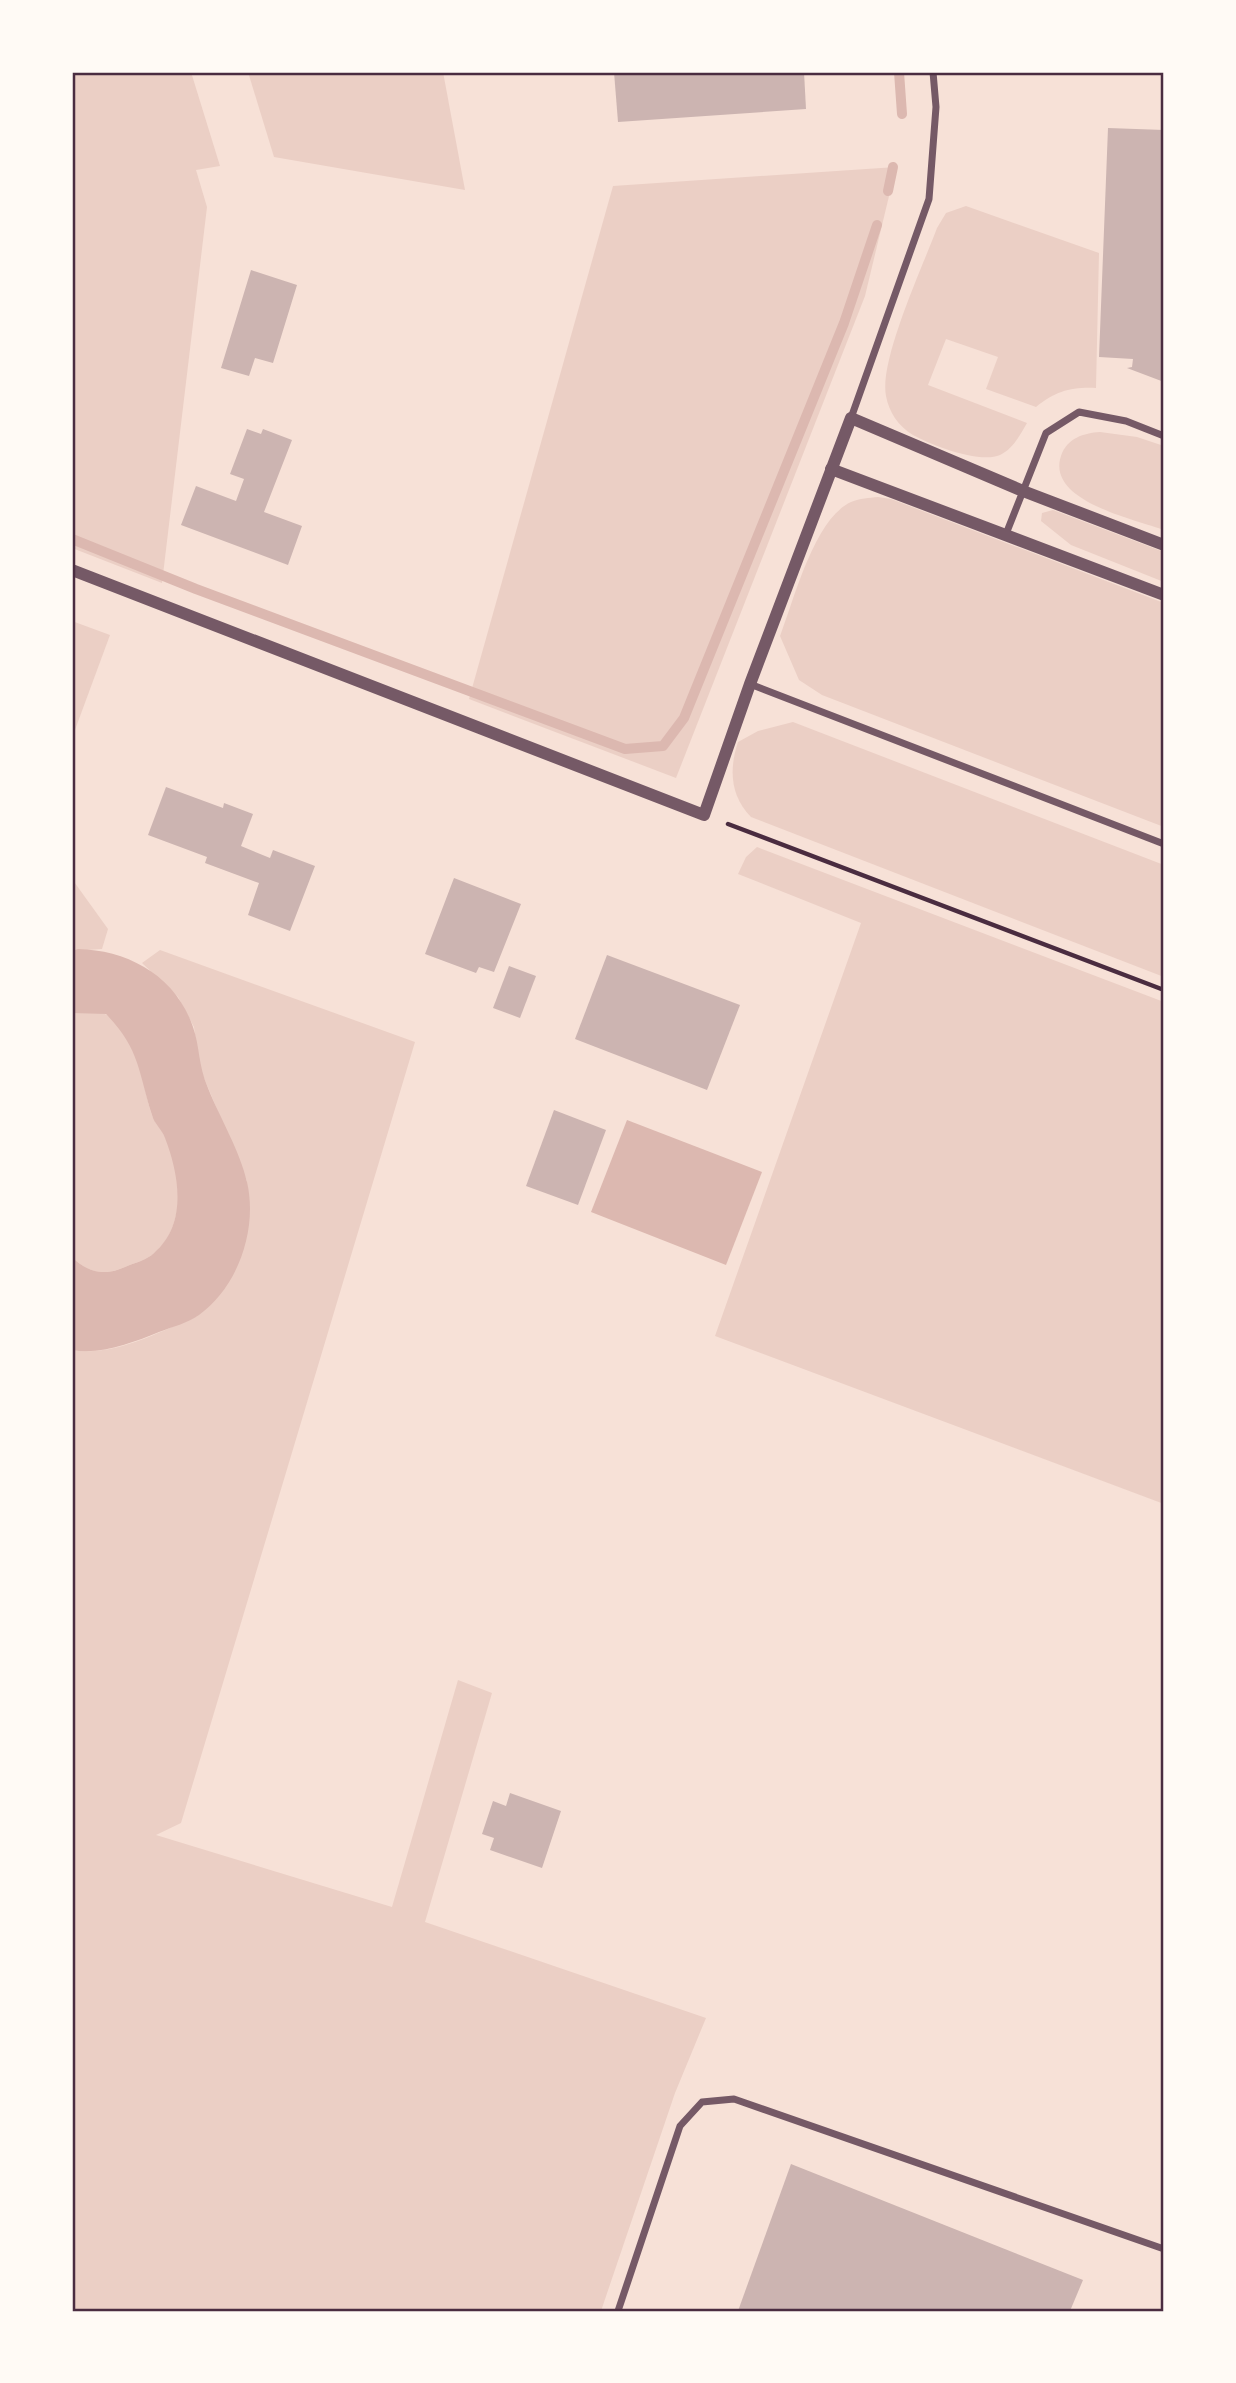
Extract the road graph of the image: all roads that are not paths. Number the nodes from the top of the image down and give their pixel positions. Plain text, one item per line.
1 (933, 72) edge
2 (851, 418) junction
3 (1164, 436) edge
4 (831, 469) junction
5 (1023, 491) junction
6 (1006, 534) junction
7 (1164, 545) edge
8 (72, 570) edge
9 (1164, 595) edge
10 (750, 684) junction
11 (1164, 844) edge
12 (1164, 2249) edge
13 (618, 2311) edge

1 - 2 street
2 - 4 street
2 - 5 street
3 - 5 street
4 - 6 street
4 - 10 street
5 - 6 street
5 - 7 street
6 - 9 street
8 - 10 street
10 - 11 street
12 - 13 street

